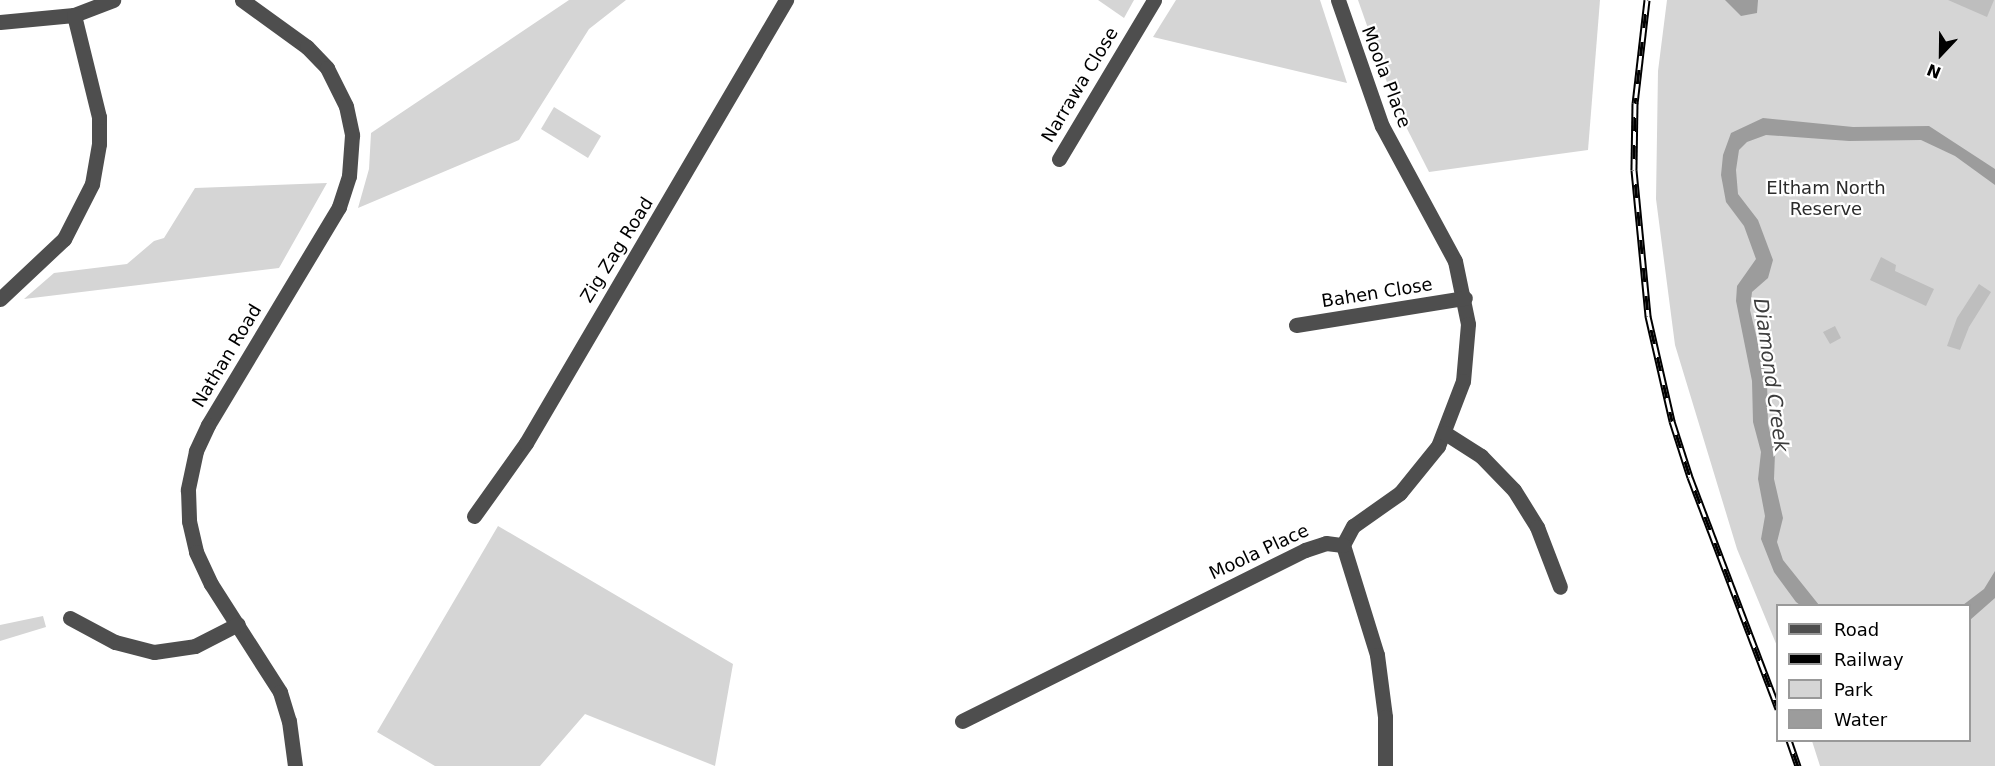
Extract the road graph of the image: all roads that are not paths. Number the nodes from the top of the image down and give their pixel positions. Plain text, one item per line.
1 (113, 0) edge
2 (242, 0) edge
3 (786, 0) edge
4 (1154, 0) edge
5 (1338, 0) edge
6 (74, 15) junction
7 (0, 22) edge
8 (1059, 159) dead end
9 (1466, 298) junction
10 (0, 299) edge
11 (1296, 326) dead end
12 (1445, 433) junction
13 (474, 516) dead end
14 (1343, 545) junction
15 (1560, 587) dead end
16 (70, 618) dead end
17 (238, 624) junction
18 (962, 720) dead end
19 (295, 766) edge
20 (1385, 766) edge

1 - 6 street
2 - 17 street, Nathan Road
3 - 13 street, Zig Zag Road
4 - 8 street, Narrawa Close
5 - 9 street, Moola Place
6 - 7 street
6 - 10 street
9 - 11 street, Bahen Close
9 - 12 street, Moola Place
12 - 14 street, Moola Place
12 - 15 street
14 - 18 street, Moola Place
14 - 20 street
16 - 17 street
17 - 19 street, Nathan Road

